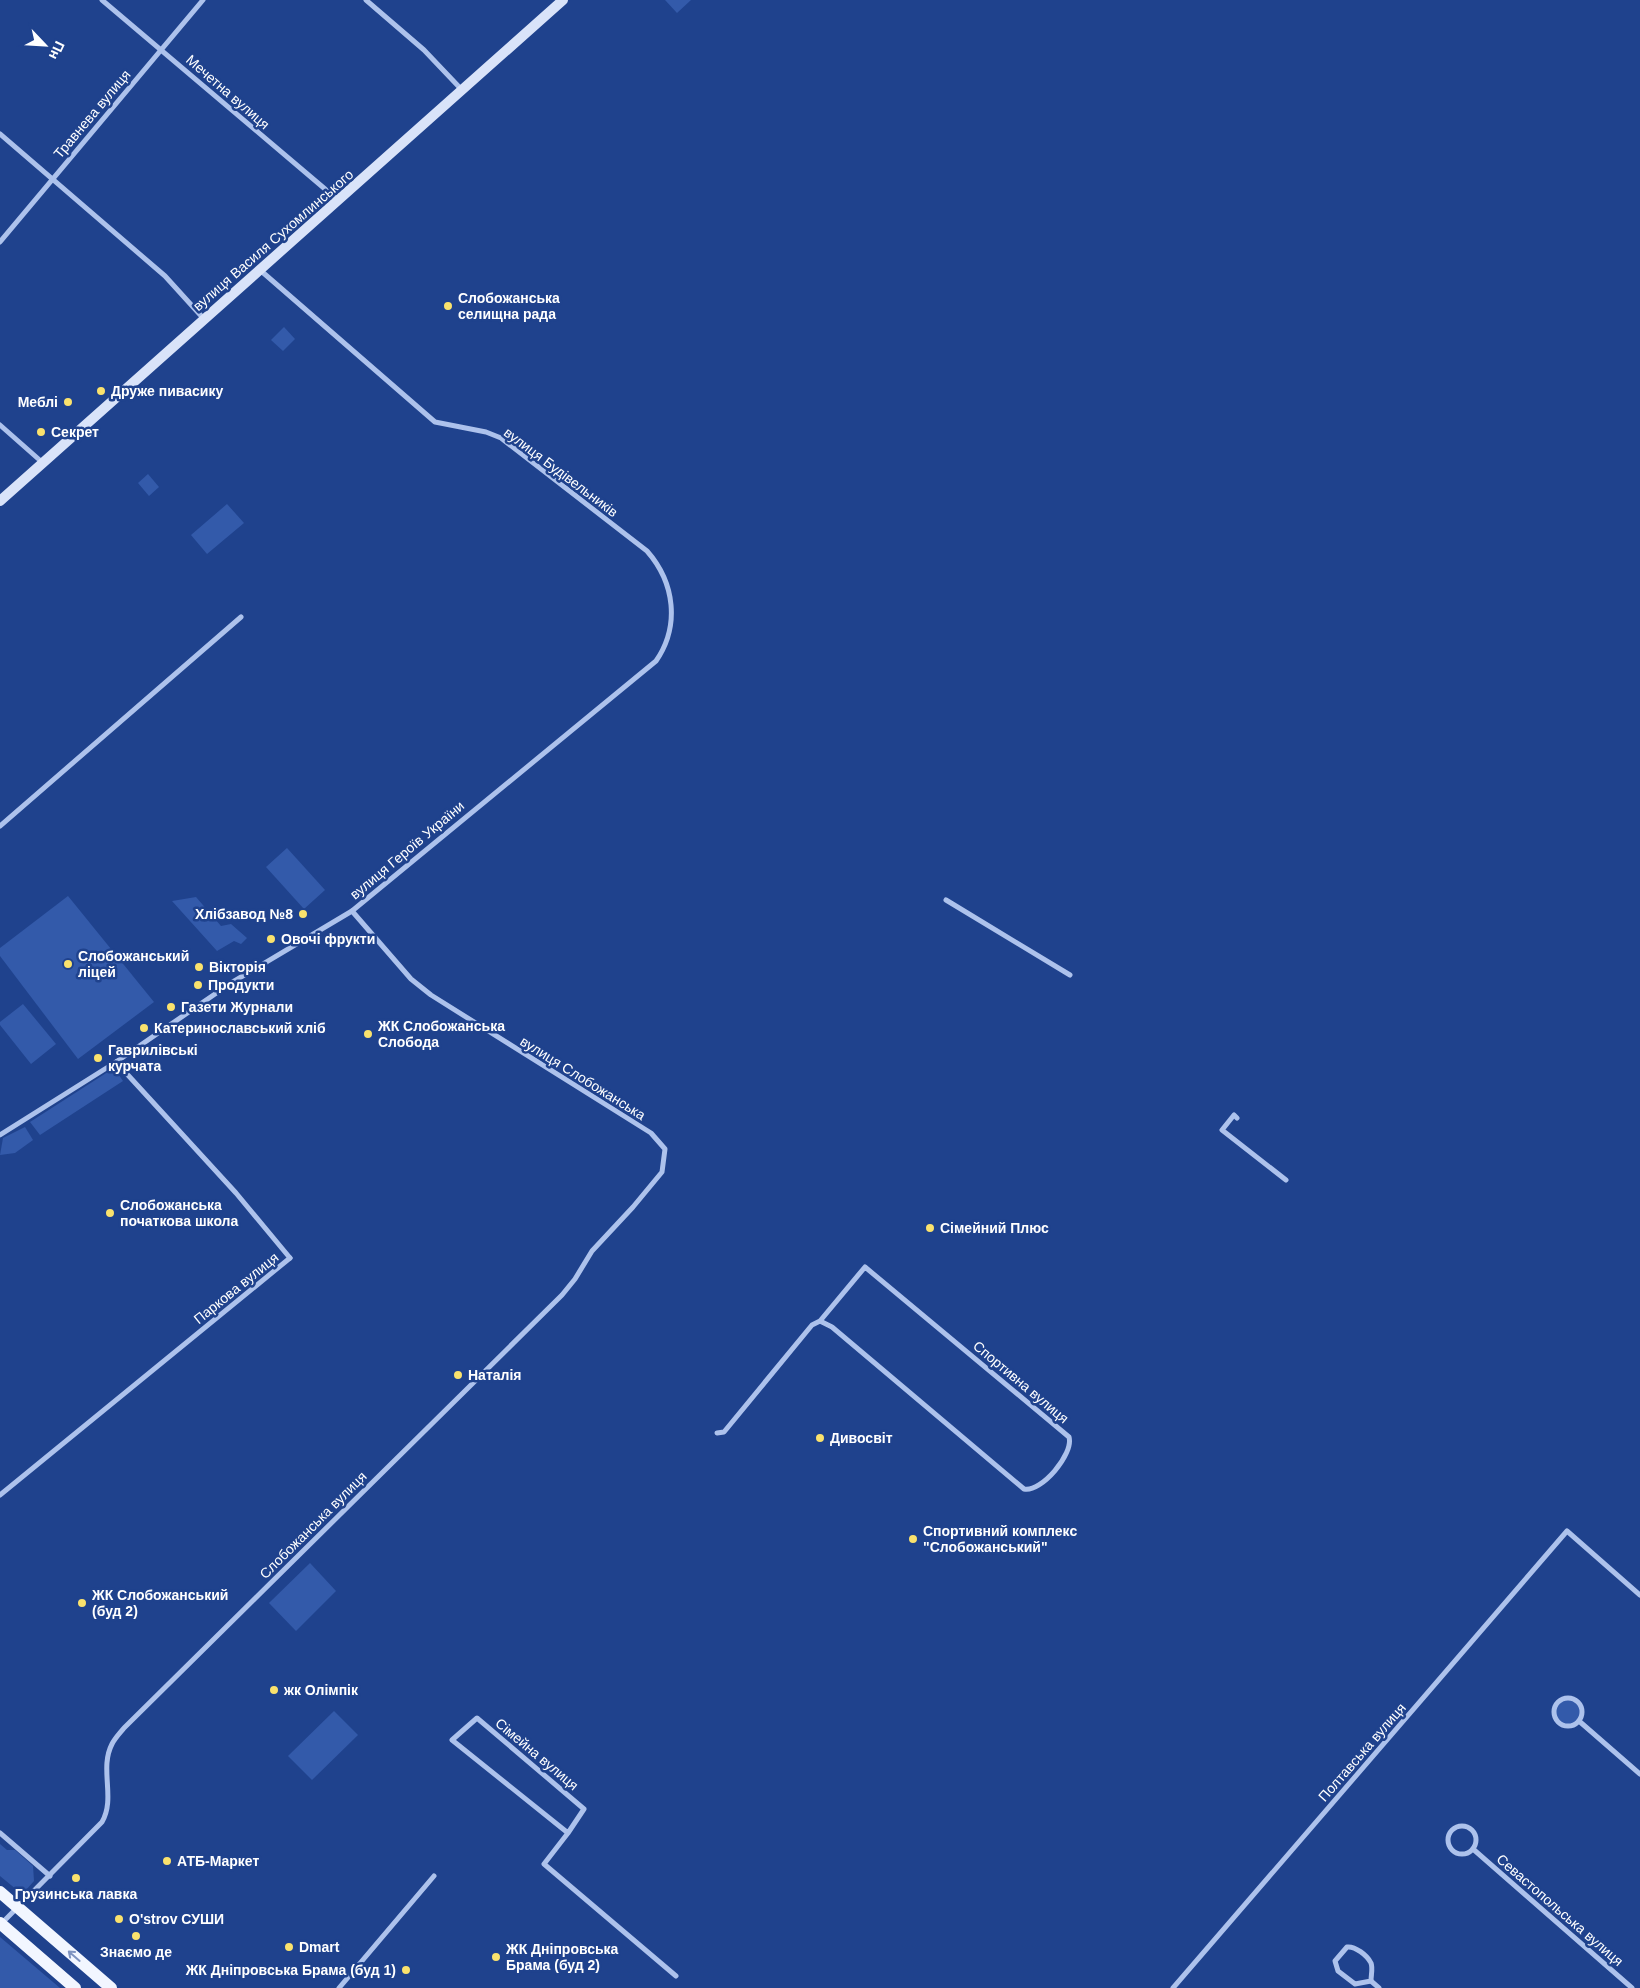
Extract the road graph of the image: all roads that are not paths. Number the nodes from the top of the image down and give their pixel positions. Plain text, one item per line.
1 (102, 0) edge
2 (202, 0) edge
3 (366, 0) edge
4 (563, 0) edge
5 (160, 49) junction
6 (463, 91) junction
7 (0, 134) edge
8 (52, 179) junction
9 (338, 201) junction
10 (0, 242) edge
11 (260, 270) junction
12 (204, 319) junction
13 (0, 426) edge
14 (43, 463) junction
15 (0, 501) edge
16 (672, 616) joint
17 (240, 617) dead end
18 (0, 826) edge
19 (946, 900) dead end
20 (352, 911) junction
21 (1070, 975) dead end
22 (116, 1062) junction
23 (1237, 1118) dead end
24 (0, 1136) edge
25 (666, 1150) joint
26 (1286, 1180) dead end
27 (820, 1321) junction
28 (717, 1433) dead end
29 (0, 1495) edge
30 (1640, 1595) edge
31 (1579, 1721) junction
32 (1640, 1774) edge
33 (0, 1833) edge
34 (568, 1833) junction
35 (1473, 1849) junction
36 (50, 1876) junction
37 (434, 1876) dead end
38 (0, 1892) edge
39 (17, 1906) junction
40 (1, 1923) edge
41 (676, 1976) dead end
42 (1371, 1981) junction
43 (75, 1988) edge
44 (111, 1988) edge
45 (338, 1988) edge
46 (1173, 1988) edge
47 (1379, 1988) edge
48 (1632, 1988) edge

1 - 5 street, Мечетна вулиця
2 - 5 street, Травнева вулиця
3 - 6 street
4 - 6 main road, вулиця Василя Сухомлинського
5 - 8 street, Травнева вулиця
5 - 9 street, Мечетна вулиця
6 - 9 main road, вулиця Василя Сухомлинського
7 - 8 street
8 - 10 street, Травнева вулиця
8 - 12 street
9 - 11 main road, вулиця Василя Сухомлинського
11 - 12 main road, вулиця Василя Сухомлинського
11 - 16 street, вулиця Будівельників
12 - 14 main road, вулиця Василя Сухомлинського
13 - 14 street
14 - 15 main road, вулиця Василя Сухомлинського
16 - 20 street, вулиця Героїв України
17 - 18 street
19 - 21 street
20 - 22 street, вулиця Героїв України
20 - 25 street, вулиця Слобожанська
22 - 24 street, вулиця Героїв України
22 - 29 street, Паркова вулиця
23 - 26 street
25 - 36 street, Слобожанська вулиця
27 - 27 street, Спортивна вулиця
27 - 28 street, Спортивна вулиця
30 - 46 street, Полтавська вулиця
31 - 31 street
31 - 32 street
33 - 36 street
34 - 34 street, Сімейна вулиця
34 - 41 street, Сімейна вулиця
35 - 35 street
35 - 48 street, Севастопольська вулиця
36 - 39 street, Слобожанська вулиця
37 - 45 street
38 - 39 main road
39 - 40 street, Слобожанська вулиця
44 -> 39 main road
40 - 43 main road
42 - 42 street
42 - 47 street

